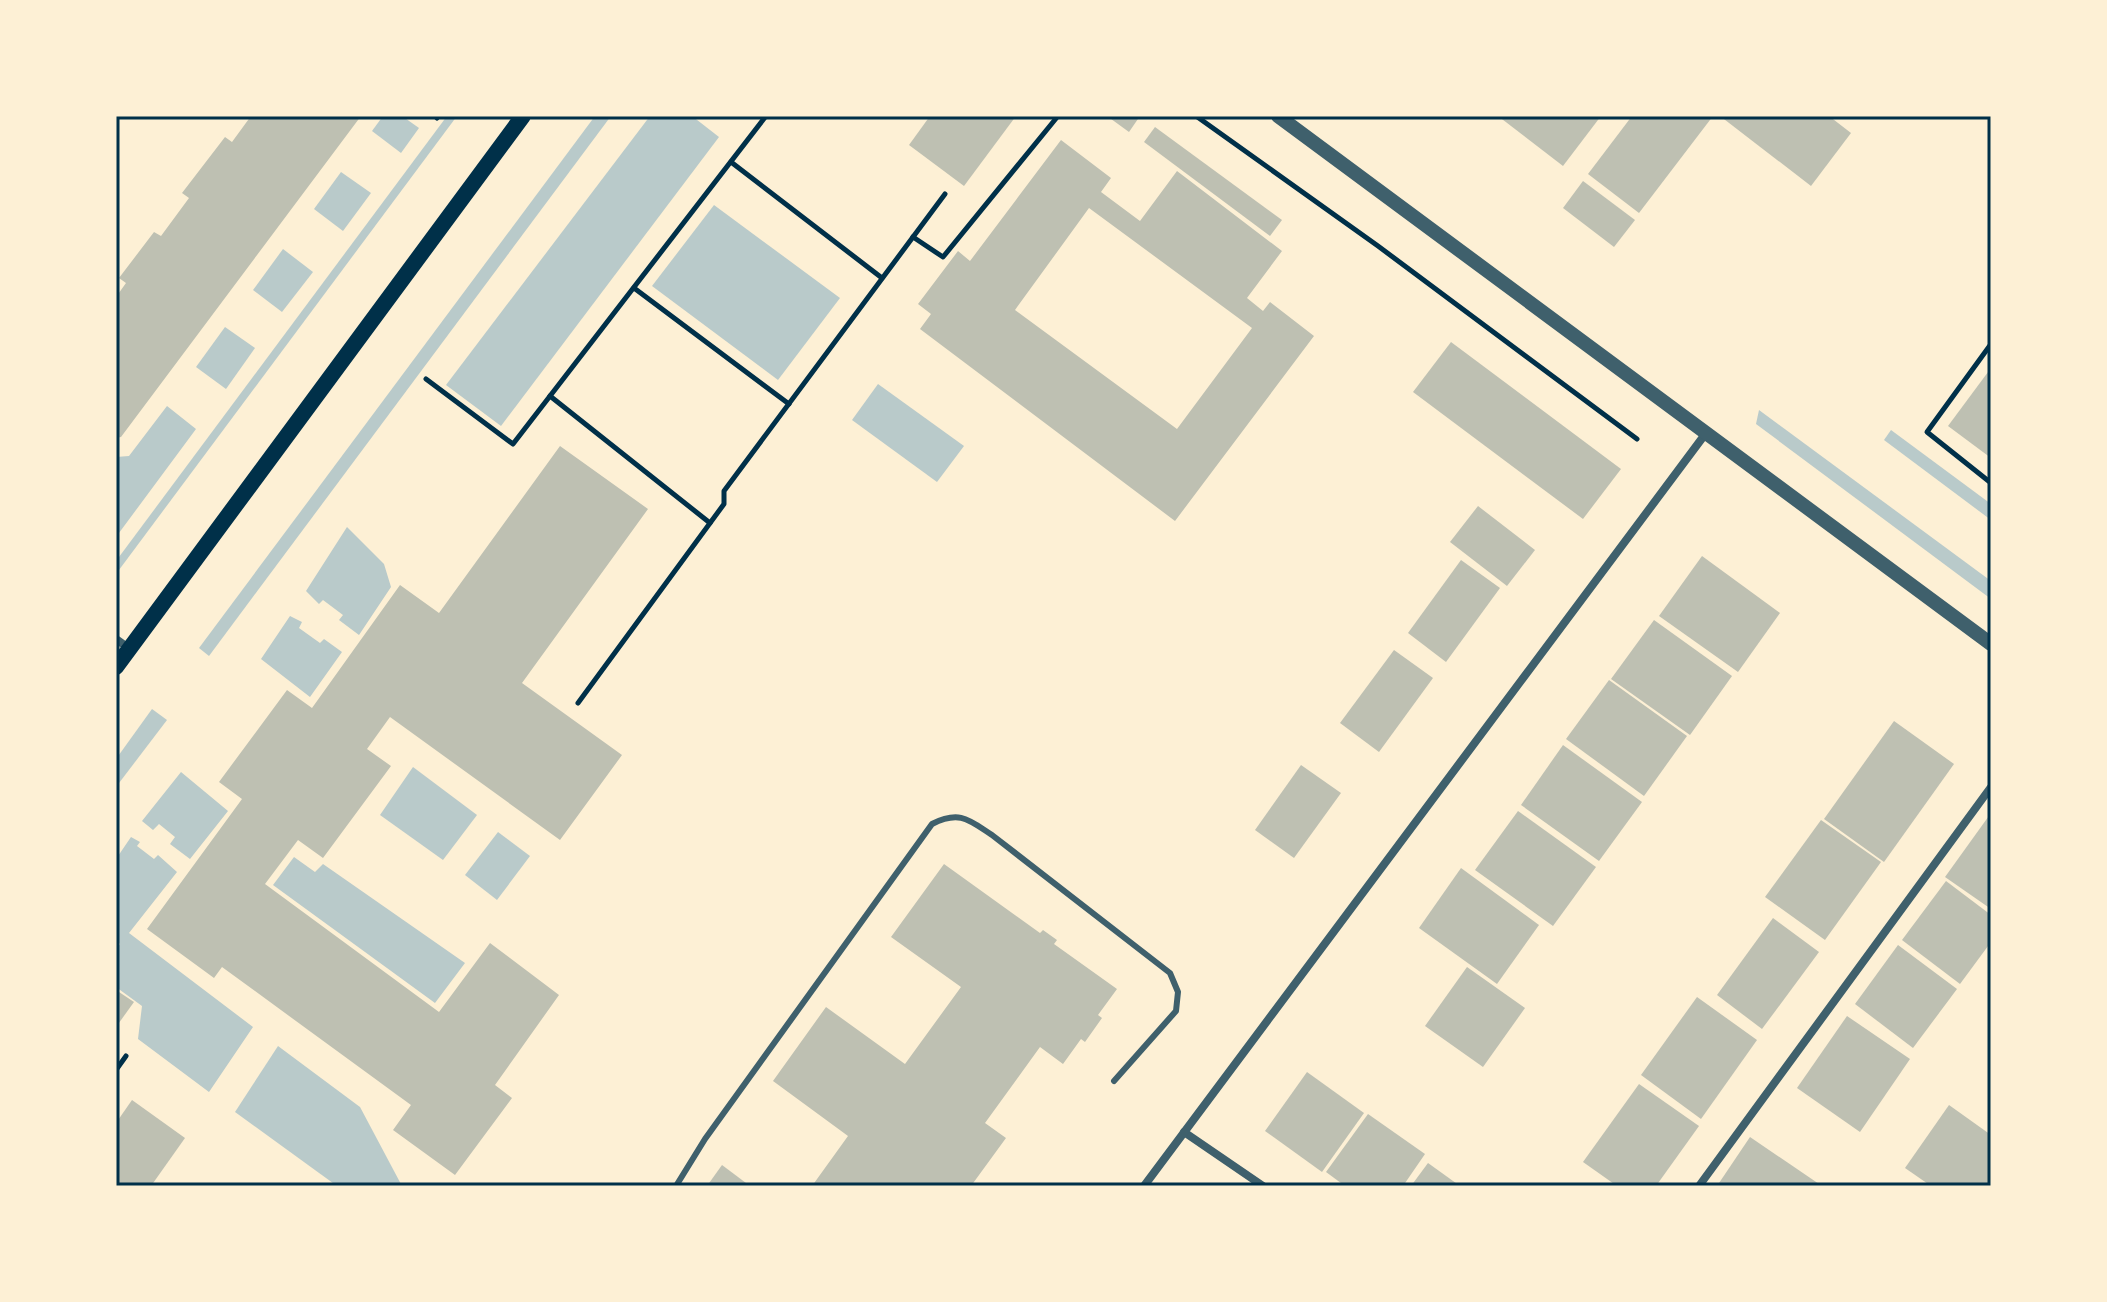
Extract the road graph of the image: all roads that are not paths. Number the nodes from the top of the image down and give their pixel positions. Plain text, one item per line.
1 (523, 116) edge
2 (1278, 116) edge
3 (1706, 433) junction
4 (123, 644) edge
5 (1991, 644) edge
6 (116, 667) edge
7 (1991, 787) edge
8 (1114, 1081) dead end
9 (1184, 1132) junction
10 (676, 1186) edge
11 (1144, 1186) edge
12 (1263, 1186) edge
13 (1699, 1186) edge

1 - 4 main road
2 - 3 street
3 - 5 street
3 - 9 street
4 - 6 main road
7 - 13 street
8 - 10 lane
9 - 11 street
9 - 12 street

